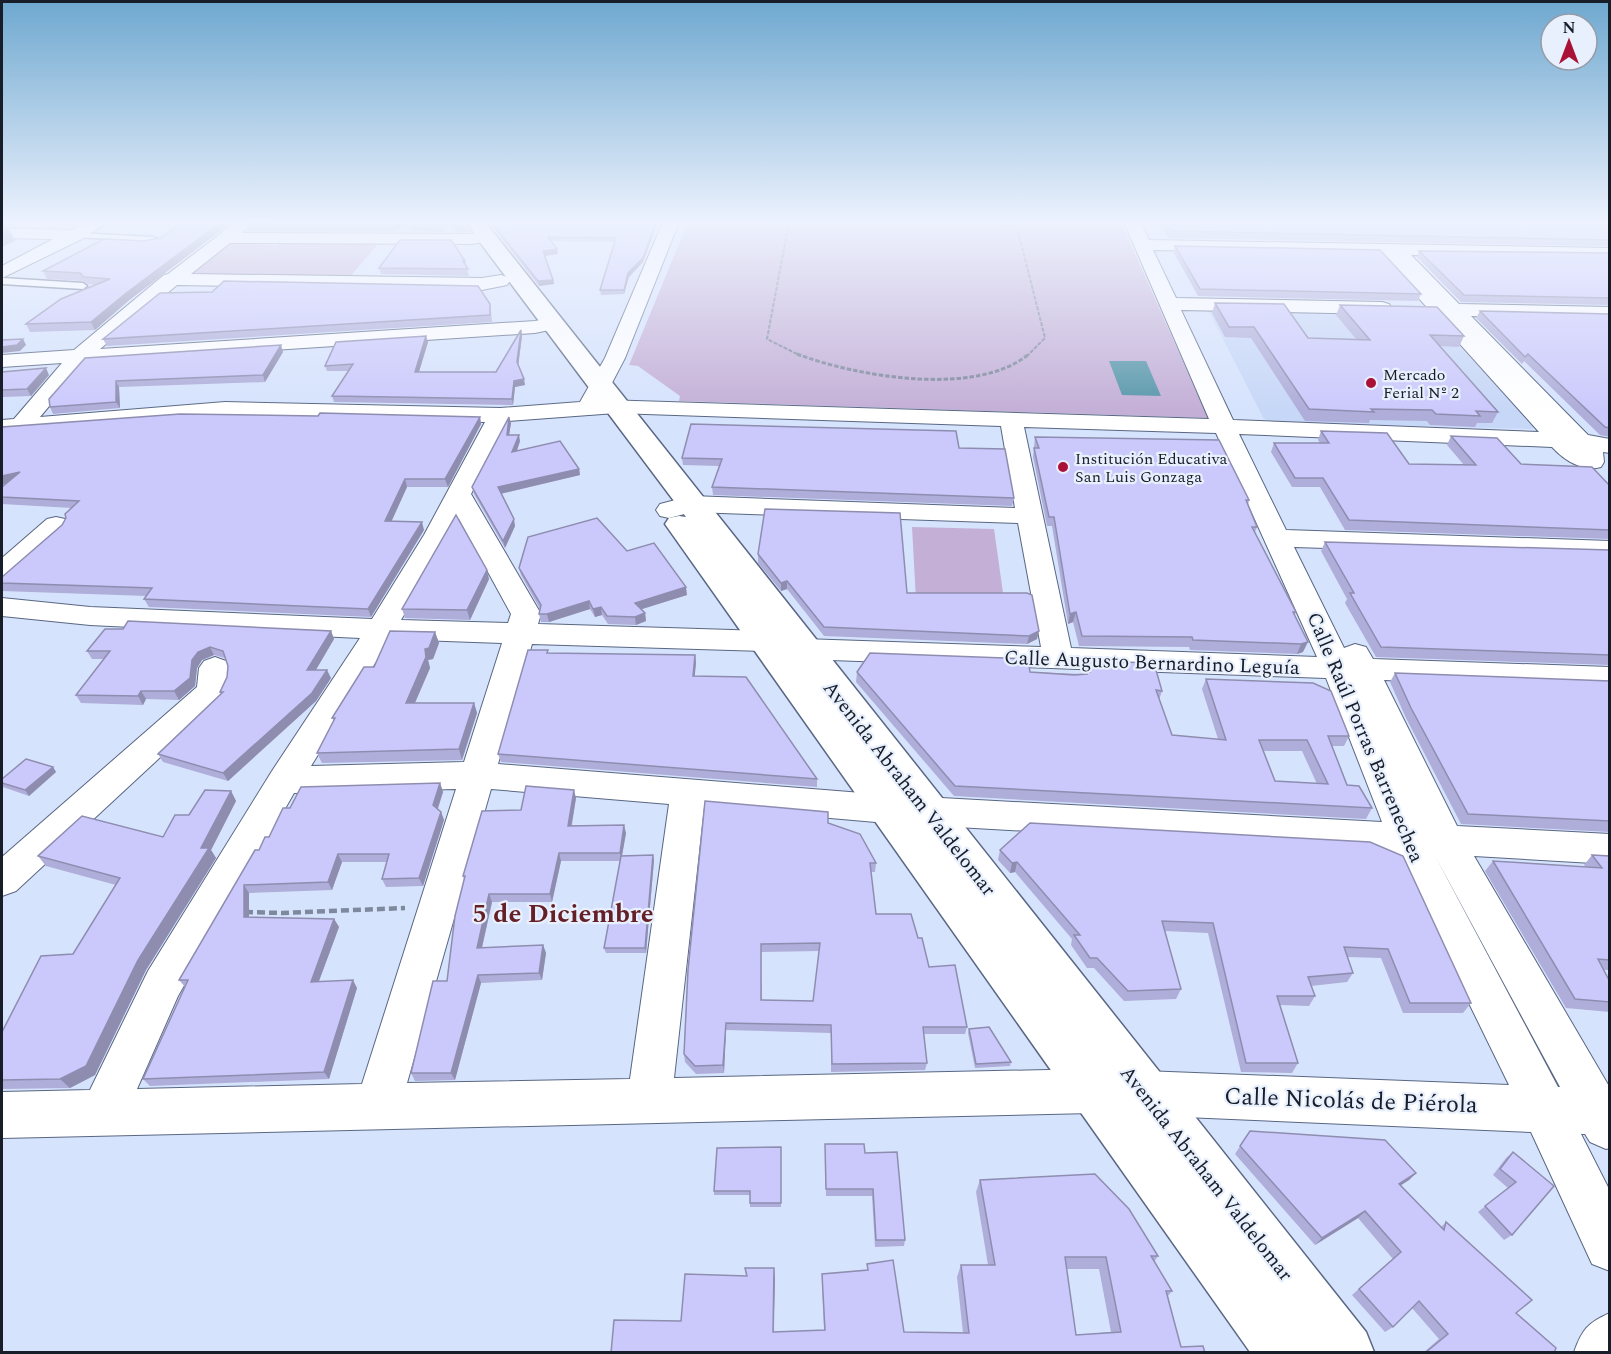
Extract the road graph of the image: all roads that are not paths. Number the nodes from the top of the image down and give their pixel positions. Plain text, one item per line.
1 (70, 285) edge
2 (162, 285) edge
3 (505, 285) edge
4 (513, 285) edge
5 (644, 285) edge
6 (1169, 285) edge
7 (1423, 285) edge
8 (83, 286) edge
9 (1178, 304) junction
10 (1445, 309) junction
11 (1600, 312) edge
12 (543, 325) junction
13 (1610, 328) edge
14 (80, 356) junction
15 (2, 361) edge
16 (598, 395) junction
17 (500, 415) junction
18 (1012, 424) junction
19 (11, 426) edge
20 (1236, 431) junction
21 (1587, 448) edge
22 (1610, 481) edge
23 (458, 494) junction
24 (680, 507) junction
25 (1030, 516) junction
26 (56, 525) dead end
27 (1288, 538) junction
28 (1610, 549) edge
29 (2, 572) edge
30 (2, 607) edge
31 (381, 629) junction
32 (522, 634) junction
33 (764, 641) junction
34 (803, 649) junction
35 (1058, 658) junction
36 (215, 668) dead end
37 (1350, 669) junction
38 (1610, 678) edge
39 (476, 775) junction
40 (284, 780) junction
41 (688, 792) junction
42 (887, 809) junction
43 (929, 812) junction
44 (1406, 837) junction
45 (1446, 841) junction
46 (1610, 849) edge
47 (2, 880) edge
48 (1092, 1090) junction
49 (1145, 1092) junction
50 (649, 1102) junction
51 (378, 1106) junction
52 (1544, 1108) junction
53 (103, 1112) junction
54 (2, 1115) edge
55 (1606, 1118) edge
56 (1610, 1246) edge
57 (1610, 1340) edge
58 (1284, 1353) edge
59 (1346, 1353) edge
60 (1601, 1353) edge

1 - 8 lane
2 - 14 street
3 - 12 street, Avenida Abraham Valdelomar
4 - 12 street, Avenida Abraham Valdelomar
5 - 16 street
6 - 9 street, Calle Raúl Porras Barrenechea
7 - 10 street
9 - 10 street
9 - 20 street, Calle Raúl Porras Barrenechea
10 - 11 street
10 - 21 street
11 - 13 street
12 - 14 street
12 - 16 street, Avenida Abraham Valdelomar
14 - 15 street
14 - 19 street
16 - 17 street
16 - 18 street
16 - 24 street, Avenida Abraham Valdelomar
17 - 19 street
17 - 23 street
18 - 20 street
18 - 25 street
20 - 21 street
20 - 27 street, Calle Raúl Porras Barrenechea
21 - 22 street
23 - 31 street
23 - 32 street
24 - 25 street
24 - 33 street, Avenida Abraham Valdelomar
24 - 34 street, Avenida Abraham Valdelomar
25 - 35 street
26 - 29 street
27 - 28 street
27 - 37 street, Calle Raúl Porras Barrenechea
30 - 31 street, Calle Augusto Bernardino Leguía
31 - 32 street, Calle Augusto Bernardino Leguía
31 - 40 street
32 - 33 street, Calle Augusto Bernardino Leguía
32 - 39 street
33 - 34 street, Calle Augusto Bernardino Leguía
33 - 42 street, Avenida Abraham Valdelomar
34 - 35 street, Calle Augusto Bernardino Leguía
34 - 43 street, Avenida Abraham Valdelomar
35 - 37 street, Calle Augusto Bernardino Leguía
36 - 47 street
37 - 38 street, Calle Augusto Bernardino Leguía
37 - 44 street, Calle Raúl Porras Barrenechea
37 - 45 street, Calle Raúl Porras Barrenechea
39 - 40 street
39 - 41 street
39 - 51 street
40 - 53 street
41 - 42 street
41 - 50 street
42 - 43 street
42 - 48 street, Avenida Abraham Valdelomar
43 - 44 street
43 - 49 street, Avenida Abraham Valdelomar
44 - 45 street
44 - 52 street, Calle Raúl Porras Barrenechea
45 - 46 street
45 - 55 street, Calle Raúl Porras Barrenechea
48 - 49 street, Calle Nicolás de Piérola
48 - 50 street, Calle Nicolás de Piérola
48 - 58 street, Avenida Abraham Valdelomar
49 - 52 street, Calle Nicolás de Piérola
49 - 59 street, Avenida Abraham Valdelomar
50 - 51 street, Calle Nicolás de Piérola
51 - 53 street, Calle Nicolás de Piérola
52 - 55 street, Calle Nicolás de Piérola
52 - 56 street, Calle Raúl Porras Barrenechea
53 - 54 street, Calle Nicolás de Piérola
57 - 60 street

